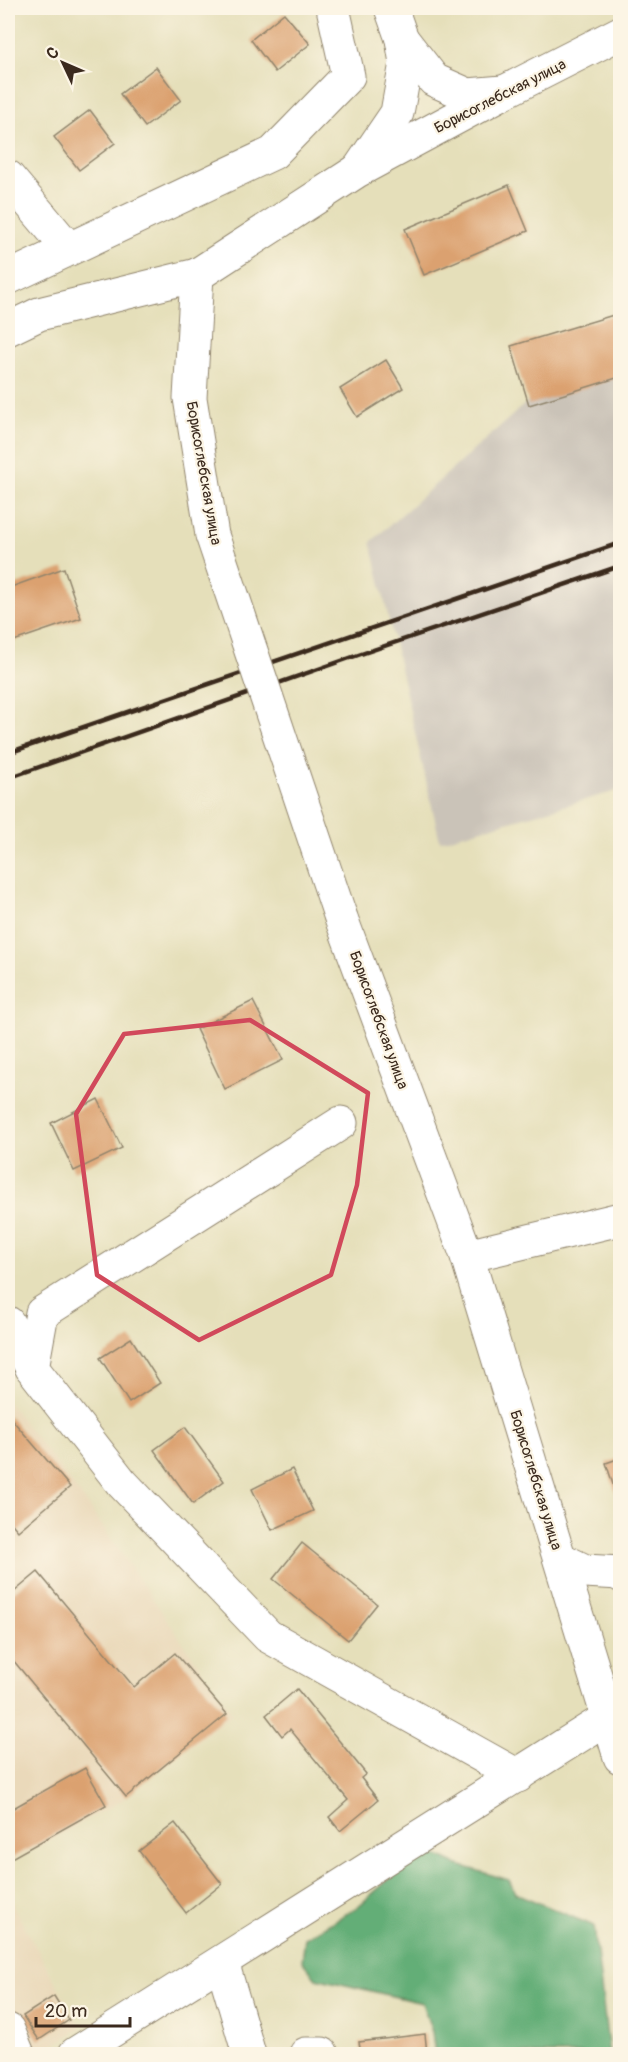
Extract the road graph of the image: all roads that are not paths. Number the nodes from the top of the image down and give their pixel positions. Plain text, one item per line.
1 (333, 8) edge
2 (392, 8) edge
3 (402, 39) junction
4 (617, 40) edge
5 (504, 92) junction
6 (357, 171) junction
7 (8, 177) edge
8 (68, 248) junction
9 (197, 275) junction
10 (8, 278) edge
11 (8, 329) edge
12 (341, 1123) dead end
13 (621, 1219) edge
14 (467, 1256) junction
15 (8, 1323) edge
16 (32, 1368) junction
17 (560, 1559) junction
18 (621, 1575) edge
19 (609, 1717) junction
20 (621, 1757) edge
21 (518, 1776) junction
22 (222, 1962) junction
23 (8, 2030) edge
24 (18, 2055) edge
25 (75, 2055) edge
26 (249, 2055) edge
27 (306, 2055) edge
28 (322, 2055) edge

1 - 8 street
2 - 3 street
3 - 5 street
3 - 6 street
4 - 5 street, Борисоглебская улица
5 - 6 street, Борисоглебская улица
6 - 9 street, Борисоглебская улица
7 - 8 street
8 - 10 street
9 - 11 street, Борисоглебская улица
9 - 14 street, Борисоглебская улица, bridge
12 - 16 street
13 - 14 street
14 - 17 street, Борисоглебская улица
15 - 16 street
16 - 21 street
17 - 18 street
17 - 19 street, Борисоглебская улица
19 - 20 street, Борисоглебская улица
19 - 21 street
21 - 22 street
22 - 25 street
22 - 26 street
23 - 24 street
27 - 28 street

